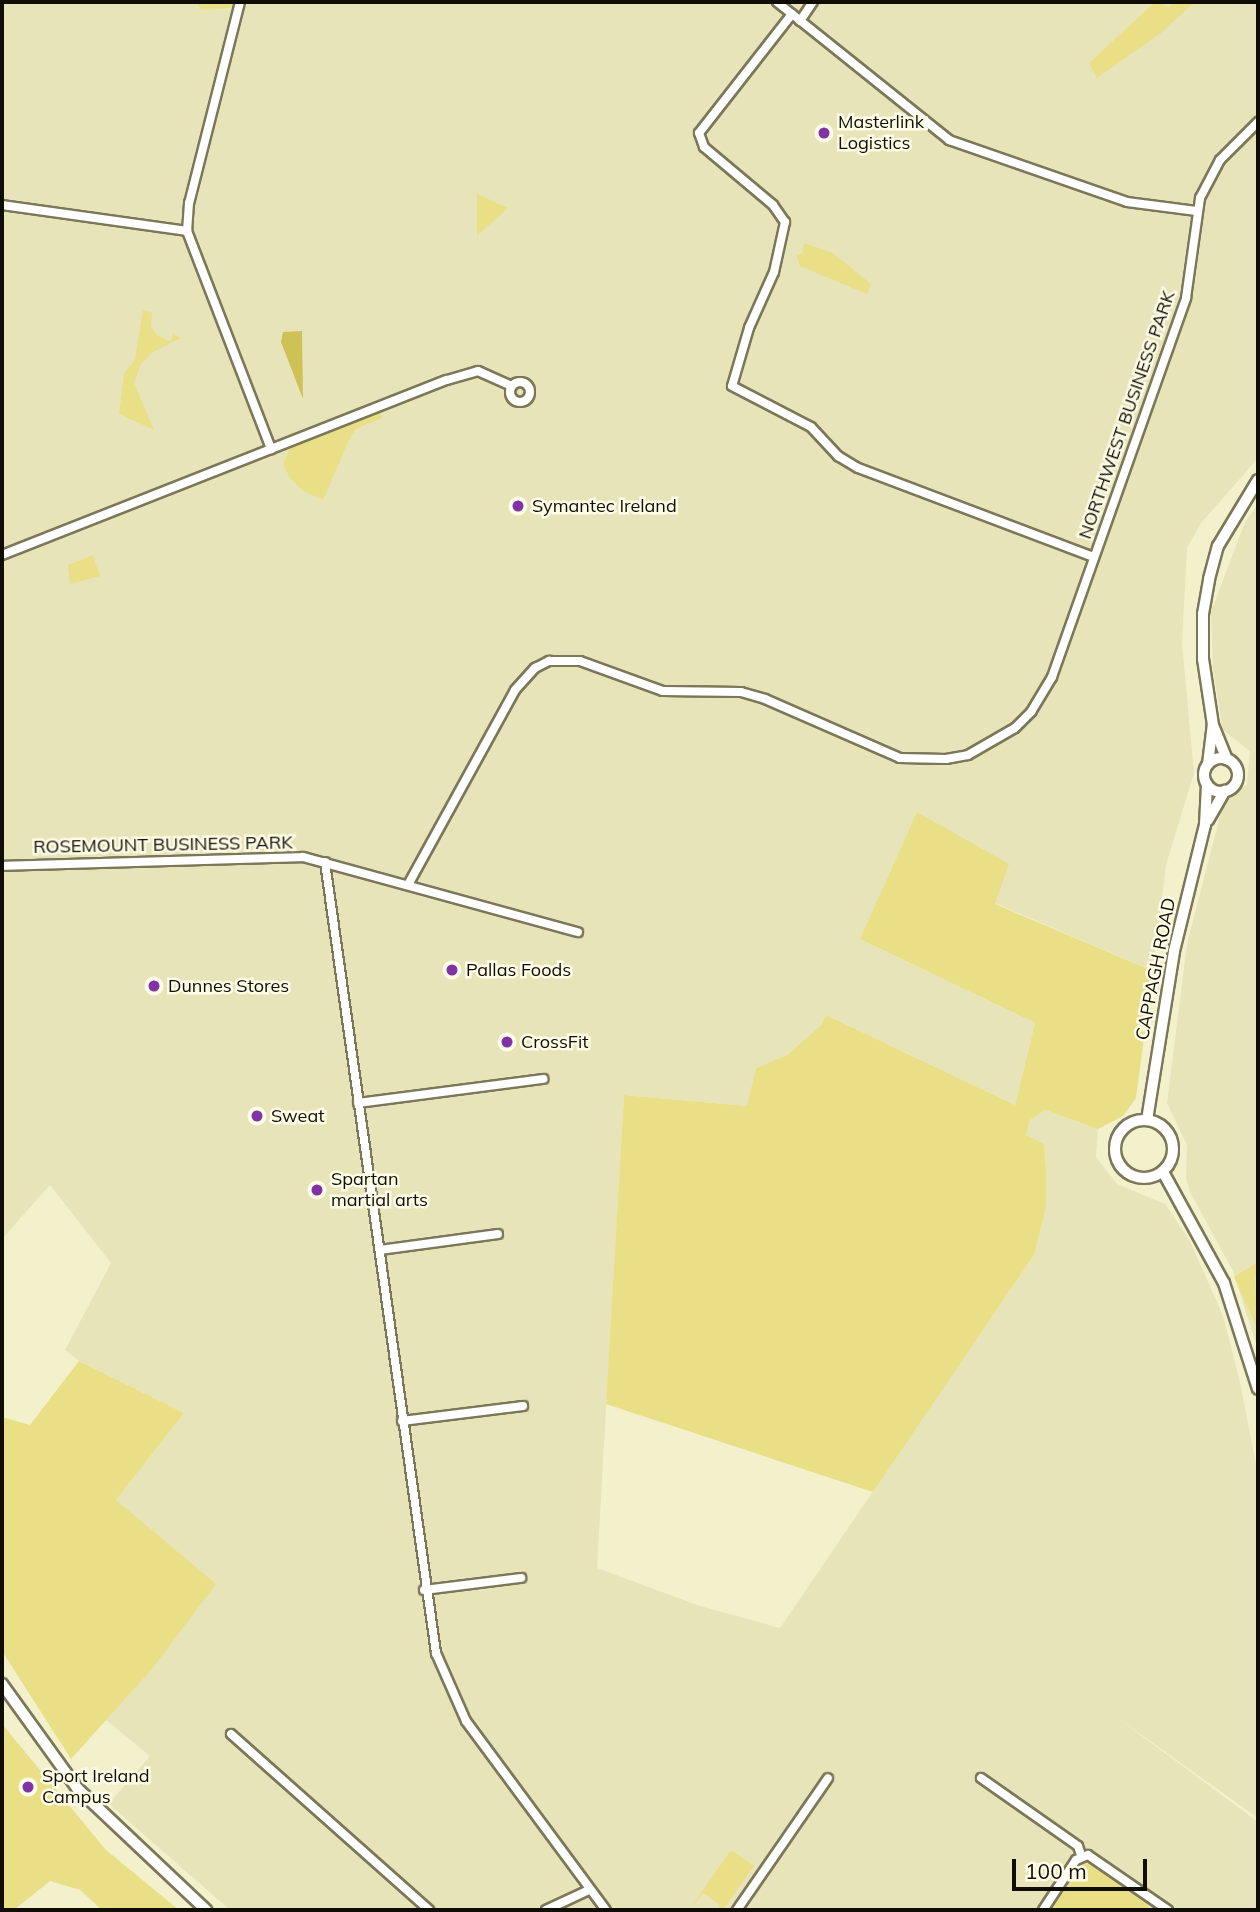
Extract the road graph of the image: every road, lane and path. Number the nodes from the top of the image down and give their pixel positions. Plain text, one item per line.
1 (240, 2) edge
2 (777, 2) edge
3 (813, 2) edge
4 (792, 14) junction
5 (800, 21) junction
6 (1258, 122) edge
7 (2, 205) edge
8 (1196, 211) junction
9 (187, 231) junction
10 (512, 386) dead end
11 (271, 449) junction
12 (1258, 480) edge
13 (2, 555) edge
14 (1094, 557) junction
15 (1213, 725) junction
16 (1227, 759) junction
17 (1208, 764) junction
18 (1207, 784) junction
19 (1225, 791) junction
20 (1205, 825) junction
21 (325, 862) junction
22 (2, 866) edge
23 (409, 883) junction
24 (578, 932) dead end
25 (543, 1079) dead end
26 (358, 1102) junction
27 (1147, 1120) junction
28 (1163, 1172) junction
29 (498, 1234) dead end
30 (380, 1250) junction
31 (1258, 1389) edge
32 (523, 1406) dead end
33 (402, 1421) junction
34 (521, 1578) dead end
35 (424, 1590) junction
36 (2, 1684) edge
37 (231, 1734) dead end
38 (828, 1778) dead end
39 (981, 1778) dead end
40 (1081, 1856) junction
41 (589, 1889) junction
42 (206, 1910) edge
43 (429, 1910) edge
44 (546, 1910) edge
45 (606, 1910) edge
46 (737, 1910) edge
47 (1043, 1910) edge
48 (1168, 1910) edge

1 - 9 street
2 - 4 street
3 - 5 street
4 - 5 street
4 - 14 street, NORTHWEST BUSINESS PARK
5 - 8 street
6 - 8 street, NORTHWEST BUSINESS PARK
7 - 9 street
8 - 14 street, NORTHWEST BUSINESS PARK
9 - 11 street
10 - 11 street
11 - 13 street
12 - 15 street, CAPPAGH ROAD
14 - 23 street
15 - 16 street, CAPPAGH ROAD
15 - 17 street, CAPPAGH ROAD
16 - 17 street
16 - 19 street, CAPPAGH ROAD
17 - 18 street, CAPPAGH ROAD
18 - 19 street
18 - 20 street, CAPPAGH ROAD
19 - 20 street, CAPPAGH ROAD
20 - 27 street, CAPPAGH ROAD
21 - 22 street, ROSEMOUNT BUSINESS PARK
21 - 23 street, ROSEMOUNT BUSINESS PARK
21 - 26 street
23 - 24 street, ROSEMOUNT BUSINESS PARK
25 - 26 street
26 - 30 street
27 - 28 street
27 - 28 street
28 - 31 street
29 - 30 street
30 - 33 street
32 - 33 street
33 - 35 street
34 - 35 street
35 - 41 street
36 - 42 street
37 - 43 street
38 - 46 street
39 - 40 street
40 - 47 street
40 - 48 street
41 - 44 street
41 - 45 street

